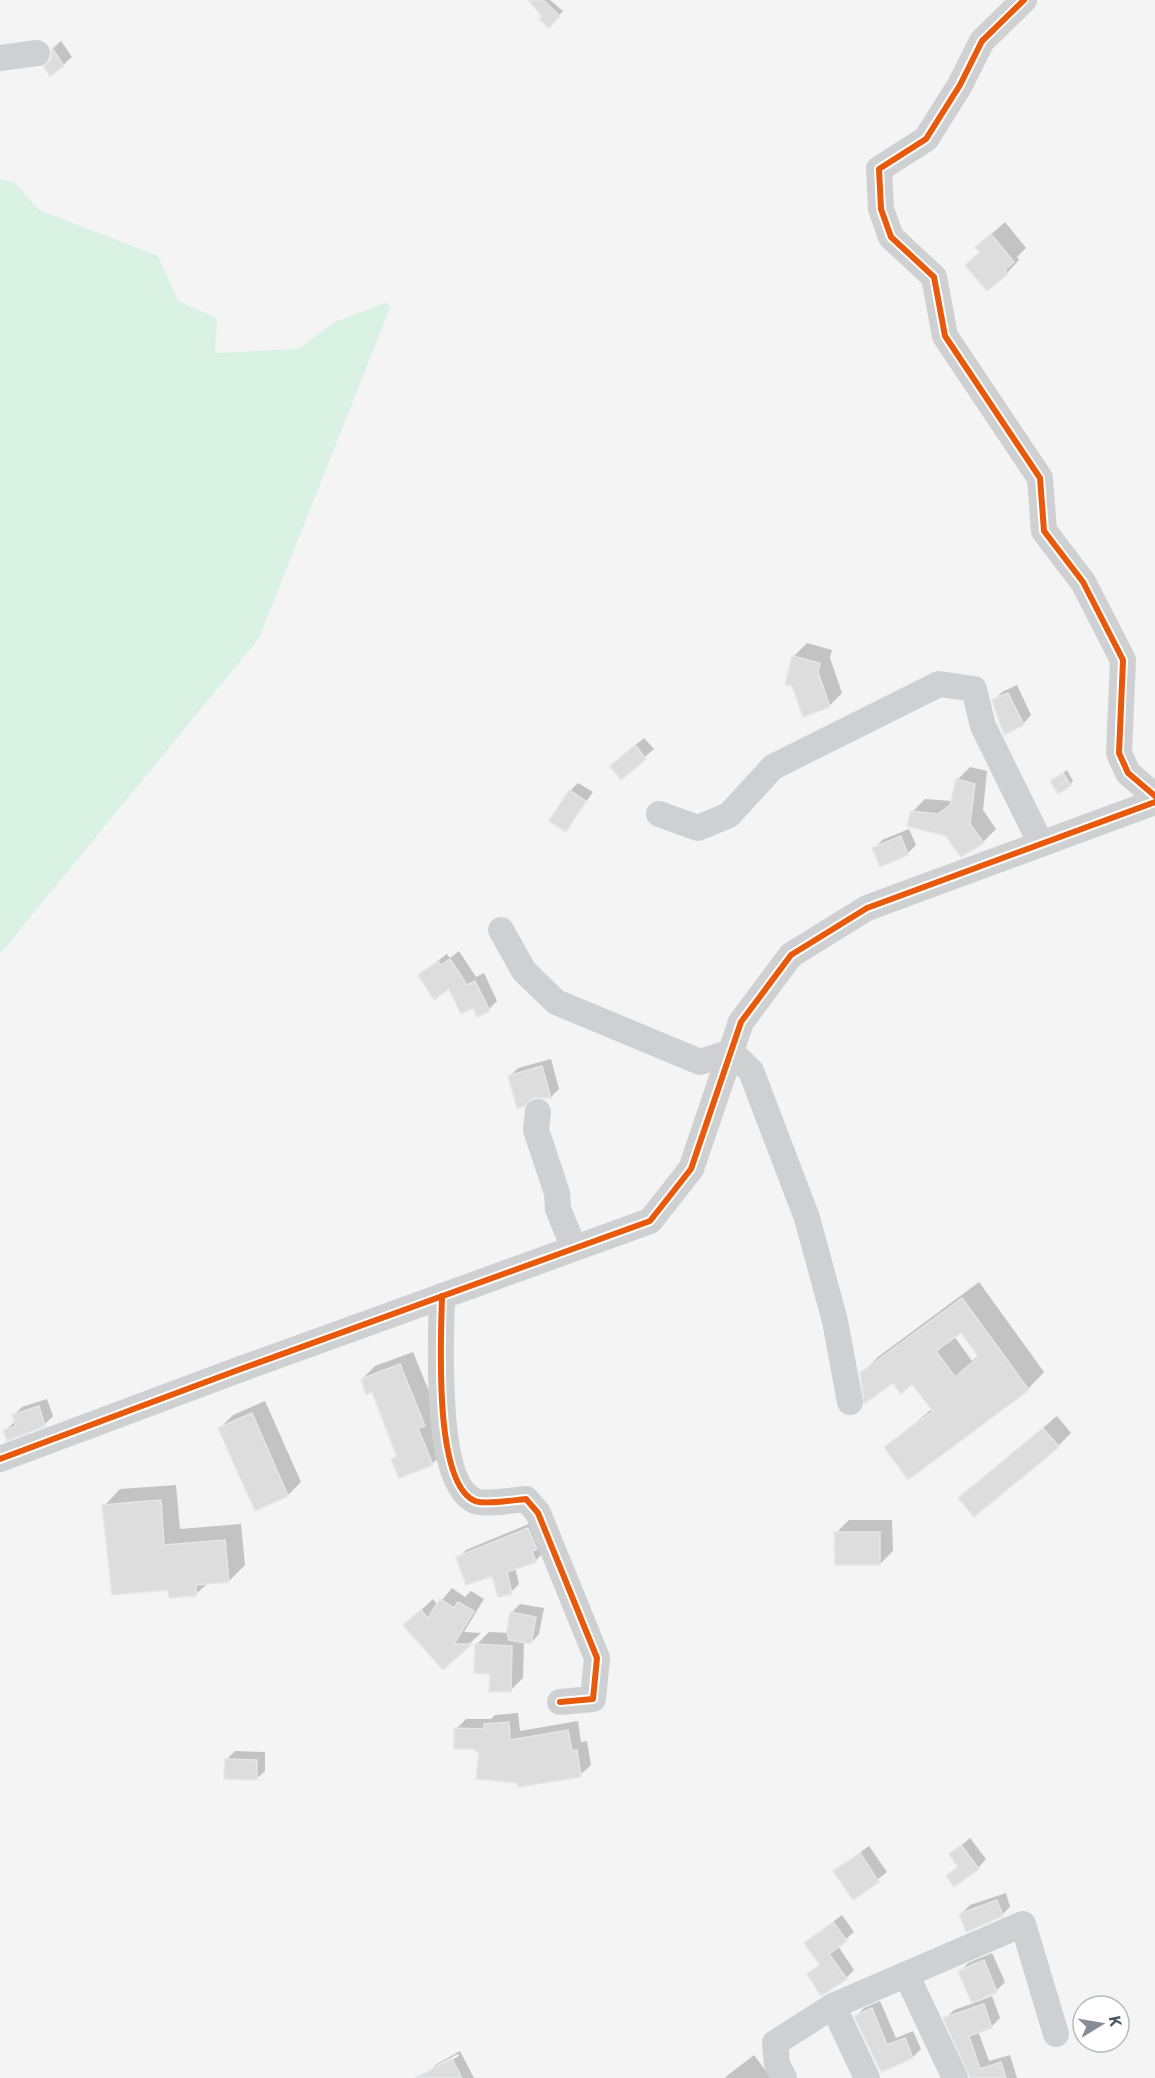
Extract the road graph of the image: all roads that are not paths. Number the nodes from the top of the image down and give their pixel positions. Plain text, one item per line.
1 (1024, 0) edge
2 (37, 53) dead end
3 (0, 58) edge
4 (1155, 796) edge
5 (1155, 802) edge
6 (659, 814) dead end
7 (1041, 844) junction
8 (501, 930) dead end
9 (731, 1052) junction
10 (538, 1112) dead end
11 (574, 1248) junction
12 (442, 1296) junction
13 (850, 1402) dead end
14 (0, 1459) edge
15 (560, 1702) dead end
16 (907, 1976) junction
17 (833, 2006) junction
18 (1056, 2034) dead end
19 (784, 2078) edge
20 (867, 2078) edge
21 (955, 2078) edge

1 - 4 street
2 - 3 street
5 - 7 street
6 - 7 street
7 - 9 street
8 - 9 street
9 - 11 street
9 - 13 street
10 - 11 street
11 - 12 street
12 - 14 street
12 - 15 street
16 - 17 street
16 - 18 street
16 - 21 street
17 - 19 street
17 - 20 street

